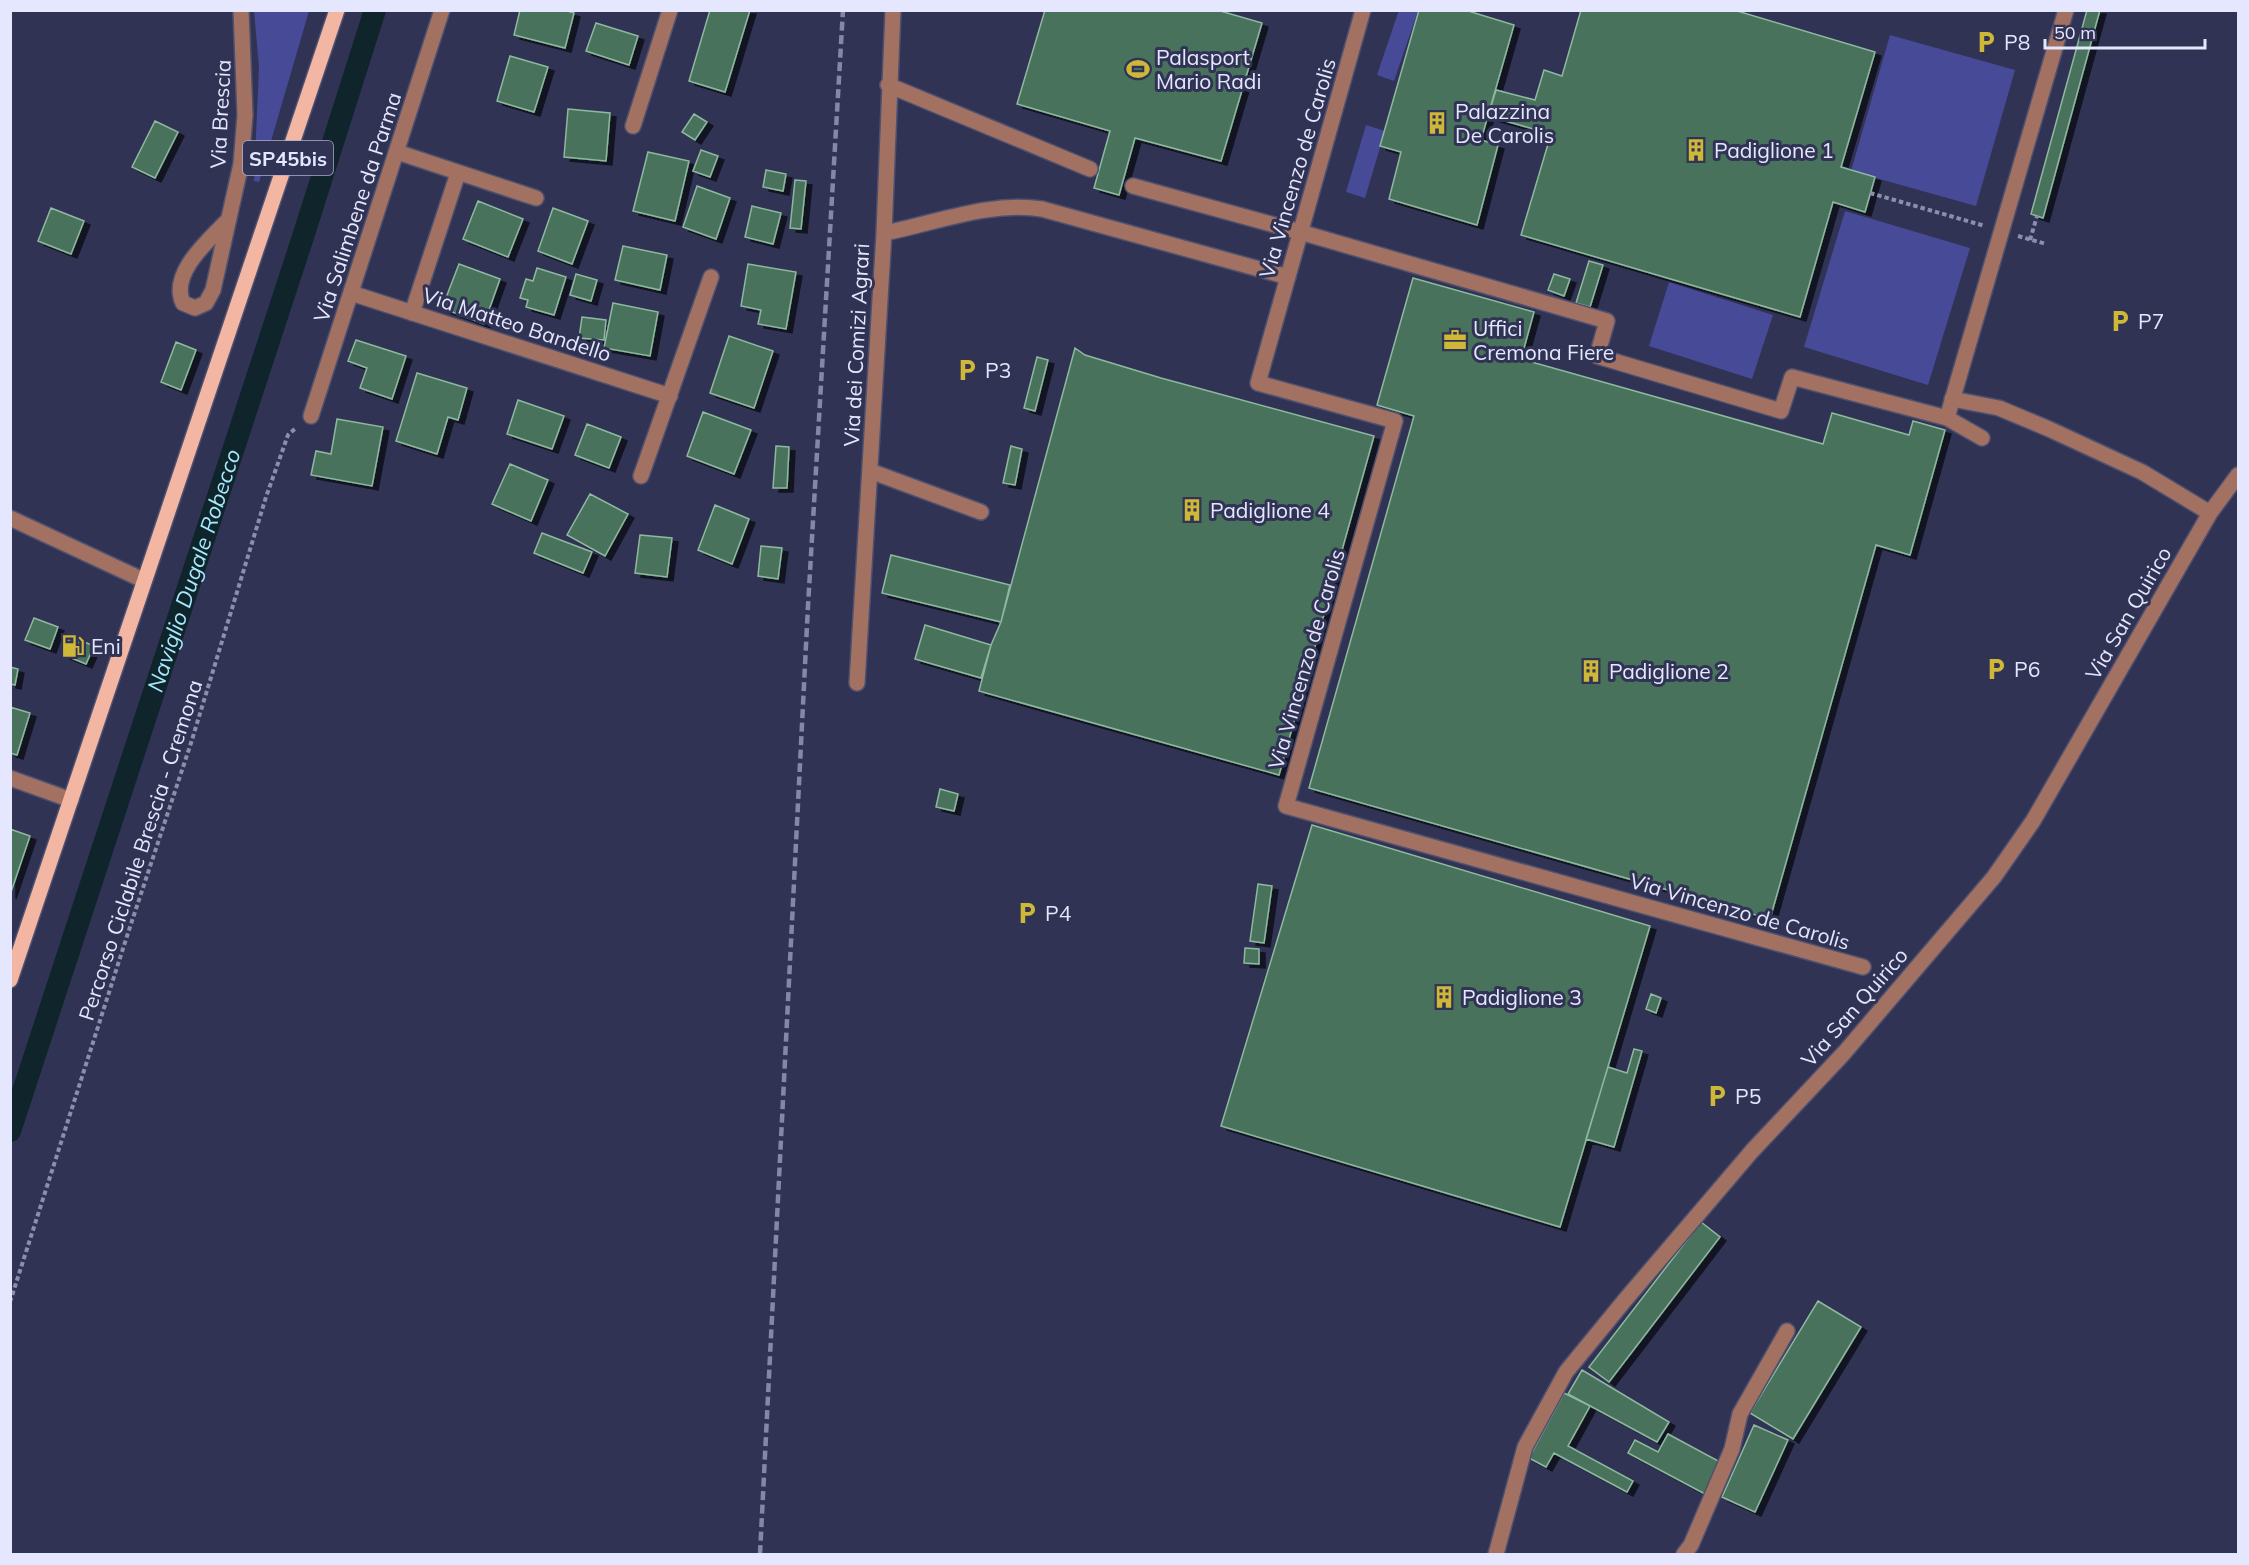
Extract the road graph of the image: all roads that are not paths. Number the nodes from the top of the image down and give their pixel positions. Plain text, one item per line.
1 (241, 10) edge
2 (337, 10) edge
3 (442, 10) edge
4 (893, 10) edge
5 (1363, 10) edge
6 (2066, 10) edge
7 (669, 11) edge
8 (888, 85) junction
9 (633, 126) dead end
10 (397, 152) junction
11 (1090, 169) dead end
12 (458, 172) junction
13 (1133, 186) dead end
14 (536, 198) dead end
15 (229, 219) junction
16 (1300, 232) junction
17 (884, 233) junction
18 (711, 277) dead end
19 (1288, 277) junction
20 (351, 293) junction
21 (412, 313) junction
22 (670, 396) junction
23 (1952, 399) junction
24 (311, 416) road end
25 (1947, 418) junction
26 (1982, 438) dead end
27 (870, 471) junction
28 (2238, 475) edge
29 (641, 476) dead end
30 (981, 512) dead end
31 (2210, 513) junction
32 (10, 518) edge
33 (143, 580) junction
34 (857, 683) dead end
35 (10, 778) edge
36 (70, 800) junction
37 (1863, 968) dead end
38 (10, 980) edge
39 (1787, 1331) dead end
40 (1496, 1554) edge
41 (1684, 1554) edge

1 - 15 street, Via Brescia
2 - 33 main road, SP45bis
3 - 10 street, Via Salimbene da Parma
4 - 8 street, Via dei Comizi Agrari
5 - 16 street, Via Vincenzo de Carolis
6 - 23 street
7 - 9 street
8 - 11 street
8 - 17 street, Via dei Comizi Agrari
10 - 12 street
10 - 20 street, Via Salimbene da Parma
12 - 14 street
12 - 21 street
13 - 16 street
15 - 15 street, Via Brescia
16 - 19 street, Via Vincenzo de Carolis
16 - 25 street
17 - 19 street
17 - 27 street, Via dei Comizi Agrari
18 - 22 street
19 - 37 street, Via Vincenzo de Carolis
20 - 21 street, Via Matteo Bandello
20 - 24 street, Via Salimbene da Parma
21 - 22 street, Via Matteo Bandello
22 - 29 street
23 - 25 street
23 - 31 street
25 - 26 street
27 - 30 street
27 - 34 street, Via dei Comizi Agrari
28 - 31 street, Via San Quirico
31 - 40 street, Via San Quirico
32 - 33 street
33 - 36 main road, SP45bis
35 - 36 street
36 - 38 main road, SP45bis
39 - 41 street

